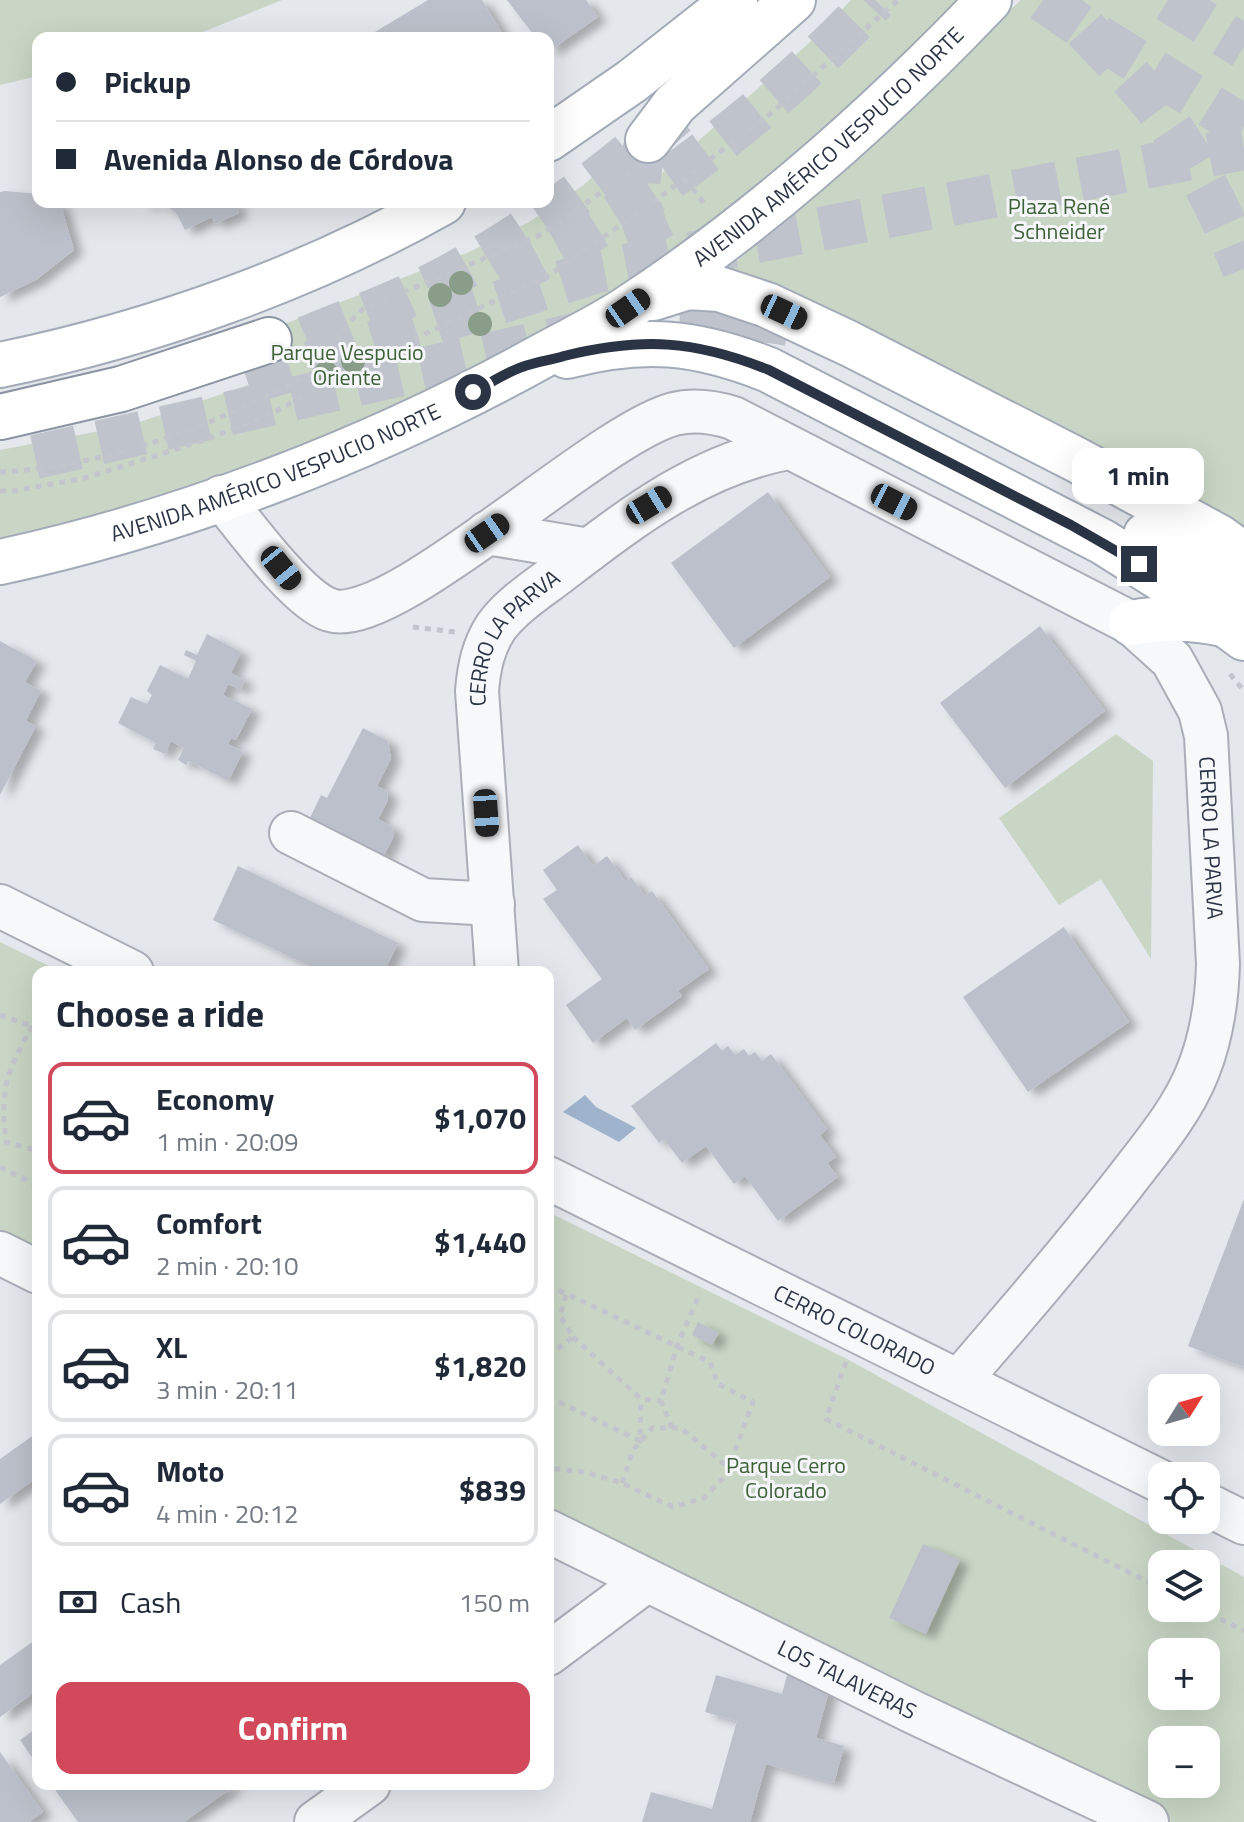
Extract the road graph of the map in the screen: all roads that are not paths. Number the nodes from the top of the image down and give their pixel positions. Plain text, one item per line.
1 (735, 0) edge
2 (793, 0) edge
3 (989, 0) edge
4 (554, 135) edge
5 (644, 153) tunnel mouth
6 (432, 208) edge
7 (628, 308) junction
8 (269, 340) tunnel mouth
9 (767, 341) tunnel mouth
10 (0, 365) edge
11 (522, 367) junction
12 (0, 417) edge
13 (788, 448) junction
14 (221, 497) junction
15 (487, 533) junction
16 (1236, 548) edge
17 (589, 550) junction
18 (0, 562) edge
19 (1240, 621) edge
20 (1131, 623) junction
21 (291, 833) dead end
22 (493, 904) junction
23 (0, 906) edge
24 (120, 966) edge
25 (497, 966) edge
26 (554, 1181) edge
27 (0, 1253) edge
28 (32, 1269) edge
29 (959, 1381) junction
30 (1148, 1475) edge
31 (1220, 1511) edge
32 (1244, 1523) edge
33 (554, 1534) edge
34 (646, 1581) junction
35 (554, 1650) edge
36 (361, 1790) edge
37 (316, 1822) edge
38 (1147, 1822) edge

1 - 4 main road
2 - 5 main road
3 - 7 main road, AVENIDA AMÉRICO VESPUCIO NORTE
6 - 10 main road
7 - 11 main road, AVENIDA AMÉRICO VESPUCIO NORTE
7 - 16 main road
8 - 12 main road
9 - 19 main road
11 - 14 main road, AVENIDA AMÉRICO VESPUCIO NORTE
11 - 19 main road
13 - 15 street, CERRO LA PARVA
13 - 17 street, CERRO LA PARVA
13 - 20 street, CERRO LA PARVA
14 - 15 street, CERRO LA PARVA
14 - 18 main road, AVENIDA AMÉRICO VESPUCIO NORTE
15 - 17 street
17 - 22 street, CERRO LA PARVA
19 - 20 main road
20 - 29 street, CERRO LA PARVA
21 - 22 street
22 - 25 street, CERRO LA PARVA
23 - 24 street
26 - 29 street, CERRO COLORADO
27 - 28 street
29 - 30 street, CERRO COLORADO
31 - 32 street
33 - 34 street, LOS TALAVERAS
34 - 35 street
34 - 38 street, LOS TALAVERAS
36 - 37 street

